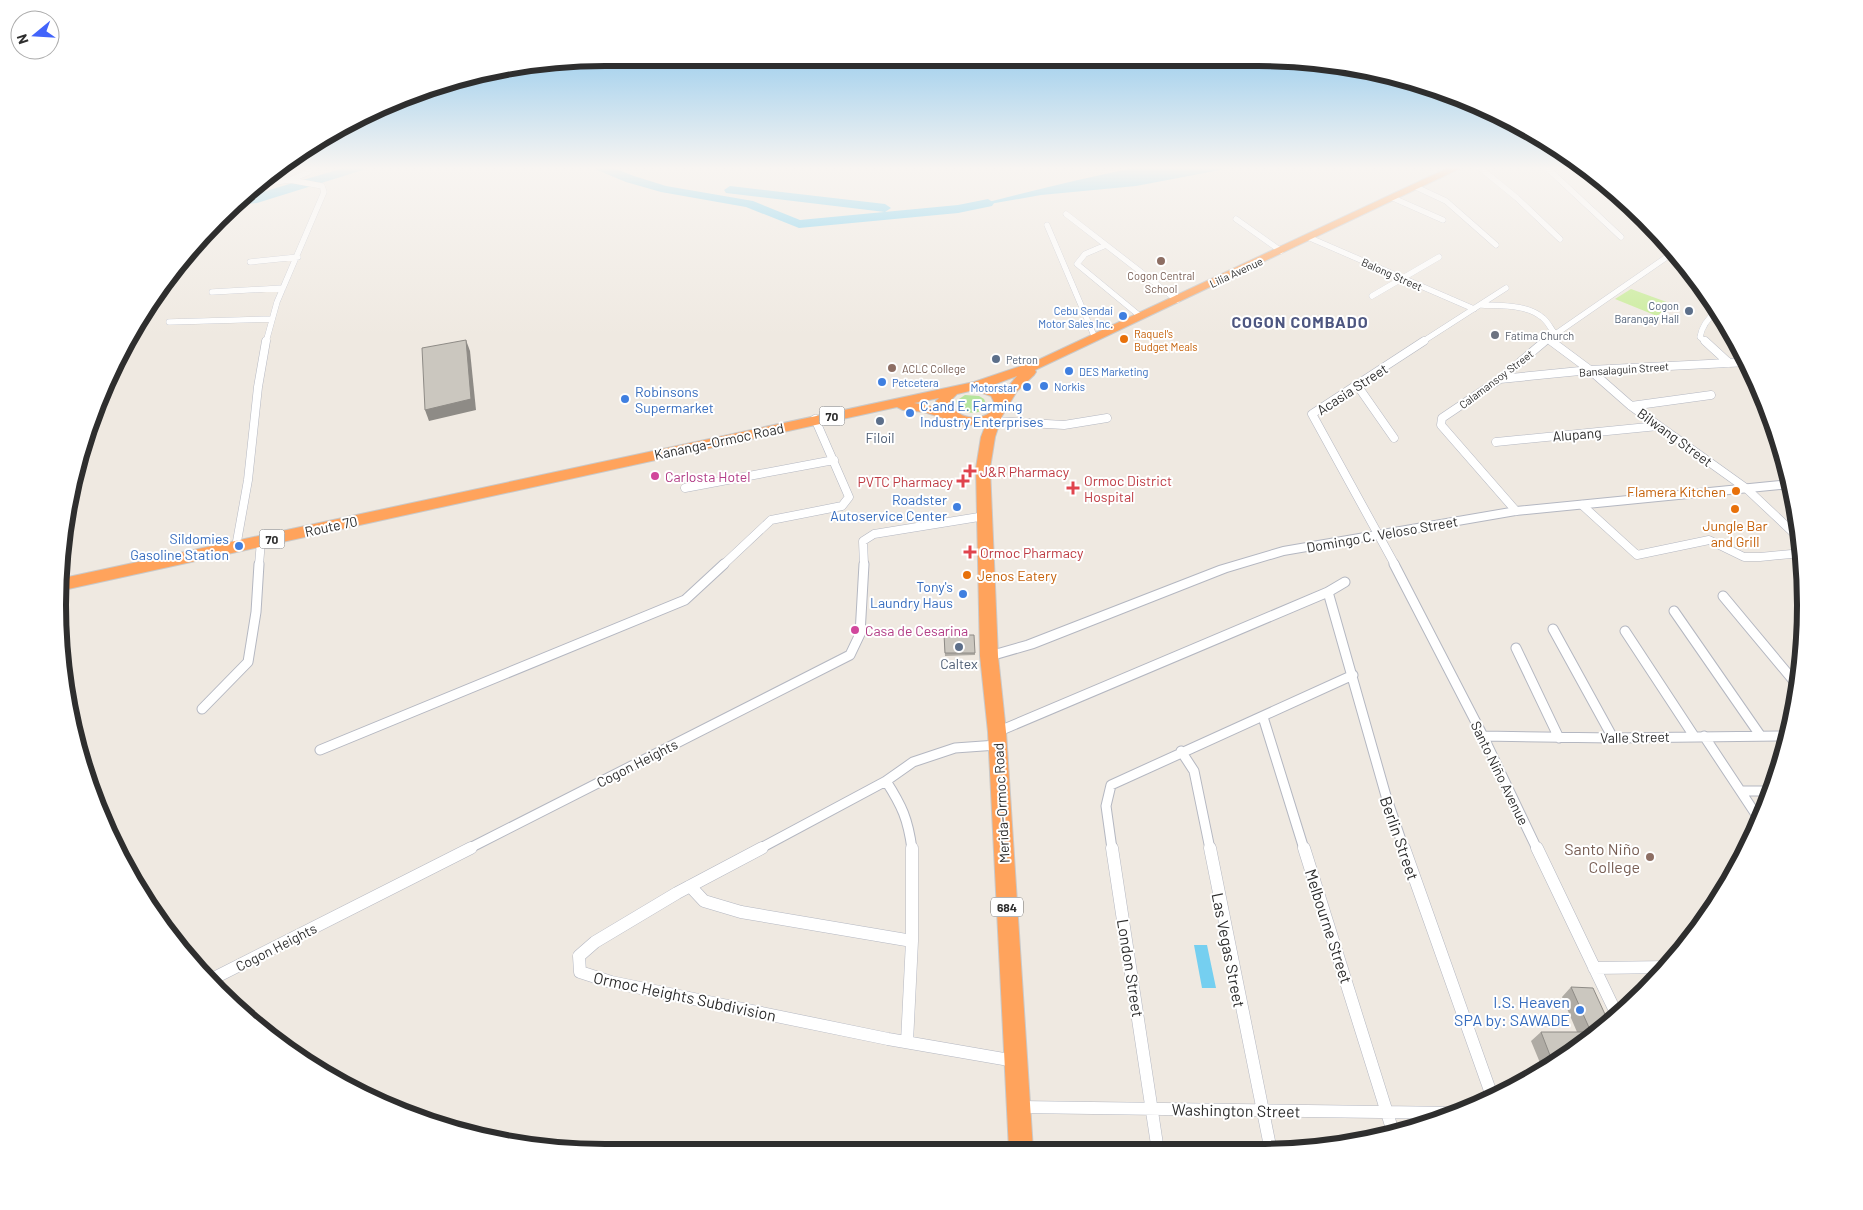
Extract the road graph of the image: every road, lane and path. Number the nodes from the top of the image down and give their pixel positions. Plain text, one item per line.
1 (312, 223) edge
2 (1078, 223) edge
3 (1242, 223) edge
4 (1340, 223) edge
5 (1472, 223) edge
6 (1544, 223) edge
7 (1606, 223) edge
8 (1047, 225) dead end
9 (1621, 237) dead end
10 (1310, 238) junction
11 (1560, 239) dead end
12 (1106, 245) junction
13 (1496, 245) dead end
14 (1281, 251) junction
15 (1668, 256) edge
16 (298, 257) junction
17 (1439, 257) dead end
18 (250, 262) dead end
19 (1401, 279) junction
20 (283, 288) junction
21 (1506, 288) dead end
22 (212, 292) dead end
23 (1372, 296) dead end
24 (1177, 300) junction
25 (1478, 307) junction
26 (1712, 315) edge
27 (1140, 316) junction
28 (272, 319) junction
29 (169, 322) dead end
30 (1552, 336) junction
31 (1095, 338) junction
32 (1739, 362) edge
33 (1729, 363) junction
34 (1040, 364) junction
35 (1590, 370) junction
36 (1500, 378) junction
37 (1358, 385) junction
38 (974, 386) junction
39 (952, 391) junction
40 (1711, 395) dead end
41 (886, 405) junction
42 (1631, 406) junction
43 (997, 414) junction
44 (956, 418) junction
45 (1107, 418) dead end
46 (816, 419) junction
47 (1658, 426) junction
48 (1394, 438) dead end
49 (1496, 442) dead end
50 (984, 456) junction
51 (834, 460) junction
52 (1782, 485) edge
53 (685, 488) dead end
54 (1747, 489) junction
55 (486, 492) joint
56 (1582, 505) junction
57 (1516, 511) junction
58 (986, 516) junction
59 (1791, 531) edge
60 (1379, 534) junction
61 (261, 541) junction
62 (236, 547) junction
63 (1794, 554) edge
64 (1345, 582) dead end
65 (67, 583) edge
66 (1328, 592) junction
67 (1722, 596) dead end
68 (1674, 611) dead end
69 (1553, 629) dead end
70 (1626, 631) dead end
71 (1516, 648) dead end
72 (989, 656) junction
73 (1353, 675) junction
74 (1791, 678) edge
75 (202, 710) dead end
76 (1263, 717) junction
77 (1760, 735) junction
78 (1483, 736) junction
79 (1699, 736) junction
80 (1780, 736) edge
81 (1558, 738) junction
82 (1613, 738) junction
83 (997, 739) junction
84 (320, 750) dead end
85 (1181, 751) junction
86 (886, 781) junction
87 (1741, 791) junction
88 (1763, 791) edge
89 (1755, 813) edge
90 (690, 886) junction
91 (912, 941) junction
92 (1656, 967) edge
93 (1594, 968) junction
94 (216, 977) edge
95 (1614, 1009) edge
96 (907, 1042) junction
97 (1015, 1061) junction
98 (1490, 1091) edge
99 (1018, 1107) junction
100 (1152, 1109) junction
101 (1262, 1110) junction
102 (1388, 1112) junction
103 (1437, 1113) edge
104 (1392, 1126) edge
105 (1021, 1144) edge
106 (1157, 1144) edge
107 (1269, 1144) edge

1 - 16 street
2 - 12 street
3 - 14 street
4 - 10 highway, Lilia Avenue / 70
5 - 13 street
6 - 11 street
7 - 9 street
8 - 31 street
10 - 14 highway, Lilia Avenue / 70
10 - 19 street, Balong Street
12 - 24 street
12 - 27 street
14 - 24 highway, Lilia Avenue / 70
15 - 30 street, Calamansoy Street
16 - 18 street
16 - 20 street
17 - 19 street
19 - 23 street
19 - 25 street, Balong Street
20 - 22 street
20 - 28 street
21 - 25 street, Acasia Street
24 - 27 highway, Lilia Avenue / 70
25 - 30 street
25 - 37 street, Acasia Street
26 - 33 street
27 - 31 highway, Lilia Avenue / 70
28 - 29 street
28 - 62 street
30 - 35 street, Bilwang Street
30 - 36 street, Calamansoy Street
31 - 34 highway, Lilia Avenue / 70
32 - 33 street, Bansalaguin Street
33 - 35 street, Bansalaguin Street
34 - 38 highway, 70
34 - 43 highway, 70
35 - 36 street, Bansalaguin Street
35 - 42 street, Bilwang Street
36 - 57 street, Calamansoy Street
37 - 48 street
37 - 60 street, Acasia Street
38 - 39 highway, 70
38 - 43 highway
39 - 41 highway, Kananga-Ormoc Road / 70
39 - 44 highway
40 - 42 street
41 - 44 highway, 70
41 - 46 highway, Kananga-Ormoc Road / 70
42 - 47 street, Bilwang Street
43 - 44 highway, 70
43 - 45 street
43 - 50 highway, Merida-Ormoc Road / 684
44 - 50 highway, Merida-Ormoc Road / 684
46 - 51 street
46 - 55 highway, Kananga-Ormoc Road / 70
47 - 49 street, Alupang
47 - 54 street, Bilwang Street
50 - 58 highway, Merida-Ormoc Road / 684
51 - 53 street
51 - 84 street
52 - 54 main road, Domingo C. Veloso Street
54 - 56 main road, Domingo C. Veloso Street
54 - 59 street, Bilwang Street
55 - 61 highway, Route 70 / 70
56 - 57 main road, Domingo C. Veloso Street
56 - 63 street
57 - 60 main road, Domingo C. Veloso Street
58 - 72 highway, Merida-Ormoc Road / 684
58 - 94 street, Cogon Heights
60 - 72 main road, Domingo C. Veloso Street
60 - 78 street, Santo Niño Avenue
61 - 62 highway, Route 70 / 70
61 - 75 street
62 - 65 highway, Route 70 / 70
64 - 66 street
66 - 73 street, Berlin Street
66 - 83 street
67 - 74 street
68 - 77 street
69 - 82 street
70 - 79 street
71 - 81 street
72 - 83 highway, Merida-Ormoc Road / 684
73 - 76 street
73 - 98 street, Berlin Street
76 - 85 street
76 - 102 street, Melbourne Street
77 - 79 street, Valle Street
77 - 80 street, Valle Street
78 - 81 street, Valle Street
78 - 93 street, Santo Niño Avenue
79 - 82 street, Valle Street
79 - 87 street
81 - 82 street, Valle Street
83 - 86 street, Ormoc Heights Subdivision
83 - 97 highway, Merida-Ormoc Road / 684
85 - 100 street, London Street
85 - 101 street, Las Vegas Street
86 - 90 street, Ormoc Heights Subdivision
86 - 91 street
87 - 88 street
87 - 89 street
90 - 91 street
90 - 96 street, Ormoc Heights Subdivision
91 - 96 street
92 - 93 street
93 - 95 street, Santo Niño Avenue
96 - 97 street, Ormoc Heights Subdivision
97 - 99 highway, Merida-Ormoc Road / 684
99 - 100 street, Washington Street
99 - 105 highway, Merida-Ormoc Road / 684
100 - 101 street, Washington Street
100 - 106 street, London Street
101 - 102 street, Washington Street
101 - 107 street, Las Vegas Street
102 - 103 street, Washington Street
102 - 104 street, Melbourne Street

